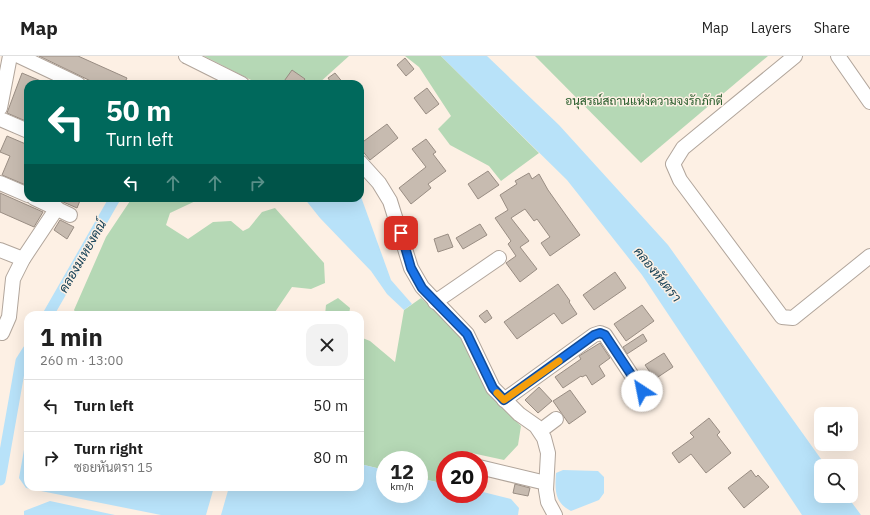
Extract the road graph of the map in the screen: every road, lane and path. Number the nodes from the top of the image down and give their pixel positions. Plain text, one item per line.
1 (10, 56) edge
2 (19, 56) edge
3 (186, 56) edge
4 (795, 56) edge
5 (846, 58) edge
6 (70, 80) edge
7 (234, 80) edge
8 (870, 102) edge
9 (0, 108) edge
10 (0, 119) edge
11 (24, 129) edge
12 (364, 166) edge
13 (0, 183) edge
14 (24, 193) edge
15 (43, 202) edge
16 (57, 208) junction
17 (70, 215) dead end
18 (0, 250) edge
19 (870, 256) edge
20 (499, 258) dead end
21 (22, 259) junction
22 (436, 302) junction
23 (2, 333) dead end
24 (642, 391) dead end
25 (504, 400) junction
26 (556, 418) dead end
27 (540, 432) junction
28 (488, 469) edge
29 (546, 483) junction
30 (555, 515) edge

1 - 9 street
2 - 6 street
3 - 7 street
4 - 19 street
5 - 8 street
10 - 11 street
12 - 22 street
13 - 14 street
15 - 16 street
16 - 17 street
16 - 21 street
18 - 21 street
20 - 22 street
21 - 23 street
22 - 25 street
24 - 25 street
25 - 27 street
26 - 27 street
27 - 29 street
28 - 29 street
29 - 30 street

